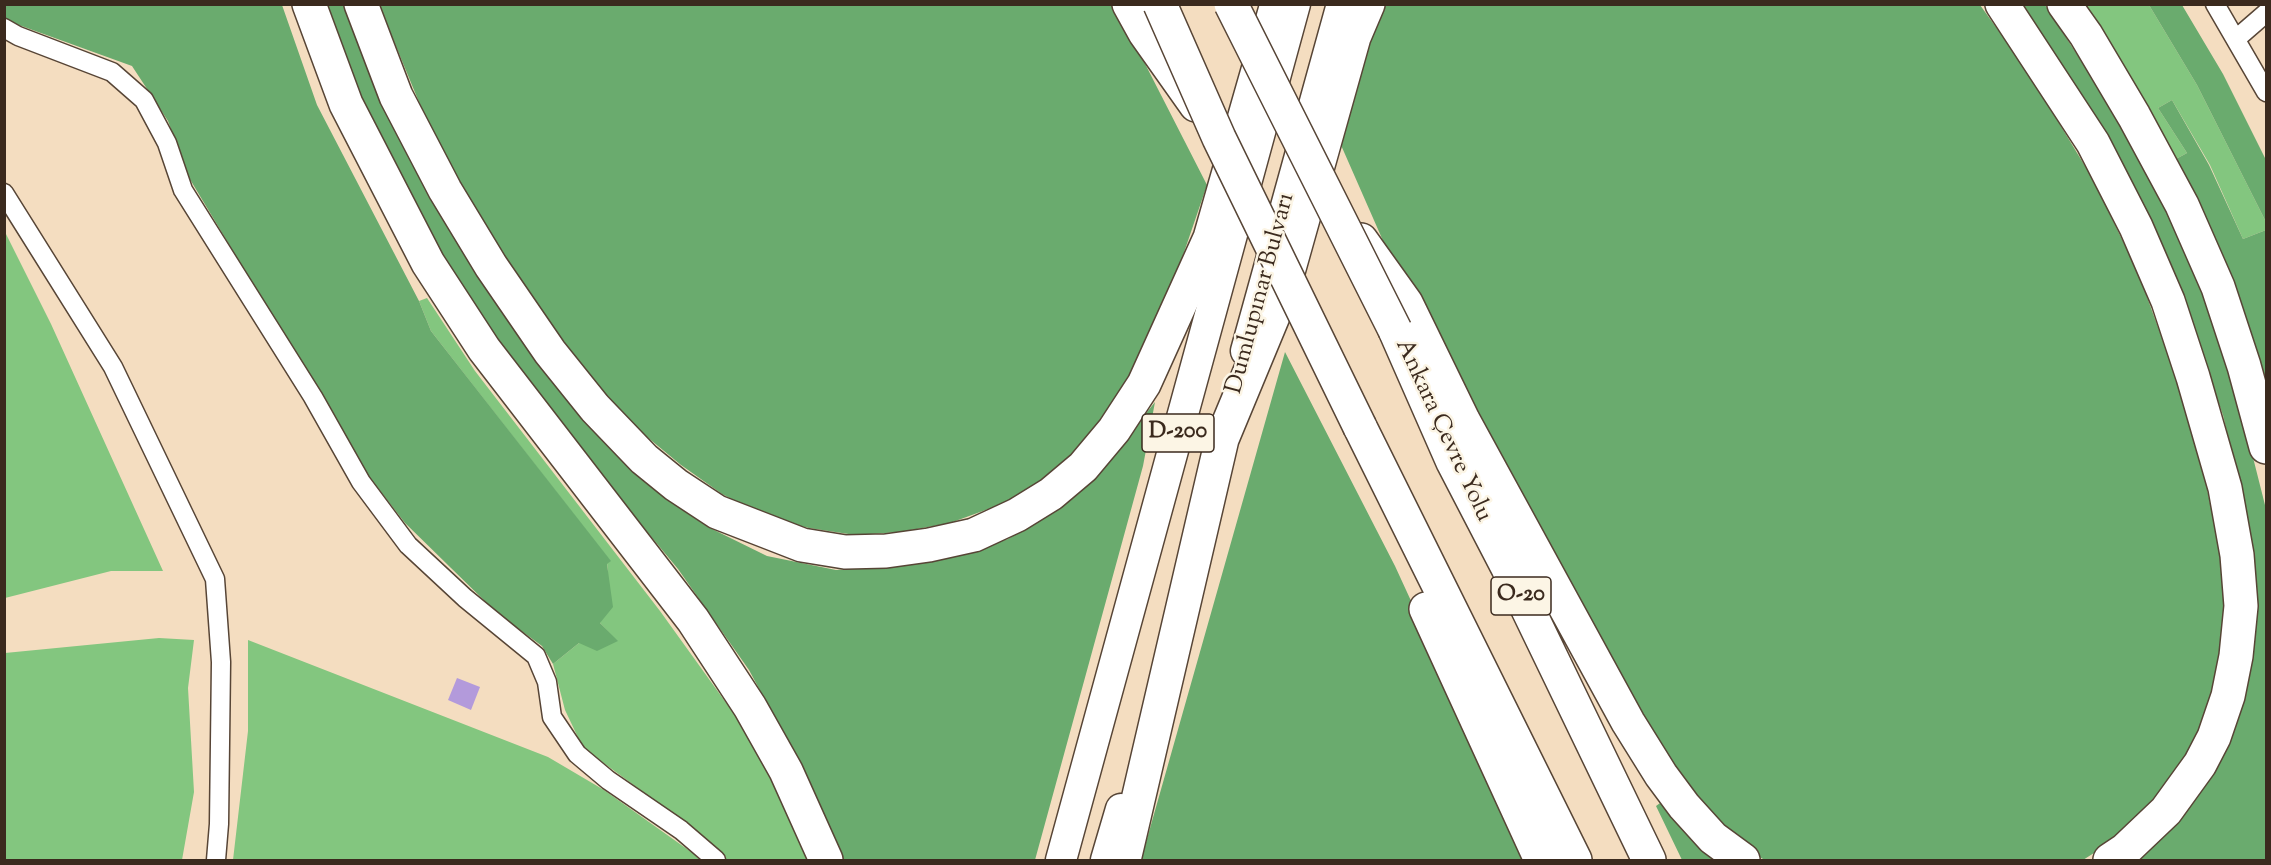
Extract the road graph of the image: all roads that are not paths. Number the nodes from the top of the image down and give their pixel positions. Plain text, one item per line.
1 (309, 4) edge
2 (361, 4) edge
3 (1129, 4) edge
4 (1160, 4) edge
5 (1231, 4) edge
6 (1277, 4) edge
7 (1295, 4) edge
8 (1342, 4) edge
9 (1368, 4) edge
10 (2002, 4) edge
11 (2064, 4) edge
12 (2215, 4) edge
13 (2266, 13) edge
14 (4, 28) edge
15 (2236, 39) junction
16 (2266, 92) edge
17 (1219, 138) junction
18 (4, 193) edge
19 (1400, 317) junction
20 (1222, 439) junction
21 (2266, 447) edge
22 (1390, 483) junction
23 (216, 861) edge
24 (716, 861) edge
25 (826, 861) edge
26 (1061, 861) edge
27 (1106, 861) edge
28 (1124, 861) edge
29 (1541, 861) edge
30 (1575, 861) edge
31 (1649, 861) edge
32 (1743, 861) edge
33 (2110, 861) edge

1 - 25 highway
2 - 6 highway
3 - 17 highway, bridge
4 - 17 highway, O-20, bridge
5 - 19 highway, Ankara Çevre Yolu / O-20, bridge
7 - 26 highway, Dumlupınar Bulvarı / D-200
8 - 20 highway, Dumlupınar Bulvarı / D-200
9 - 20 highway
10 - 33 highway
11 - 21 highway
12 - 15 street
13 - 15 street
14 - 24 street
15 - 16 street
17 - 22 highway, O-20, bridge
18 - 23 street
19 - 31 highway, Ankara Çevre Yolu / O-20
19 - 32 highway
20 - 27 highway, Dumlupınar Bulvarı / D-200
20 - 28 highway
22 - 29 highway
22 - 30 highway, O-20

